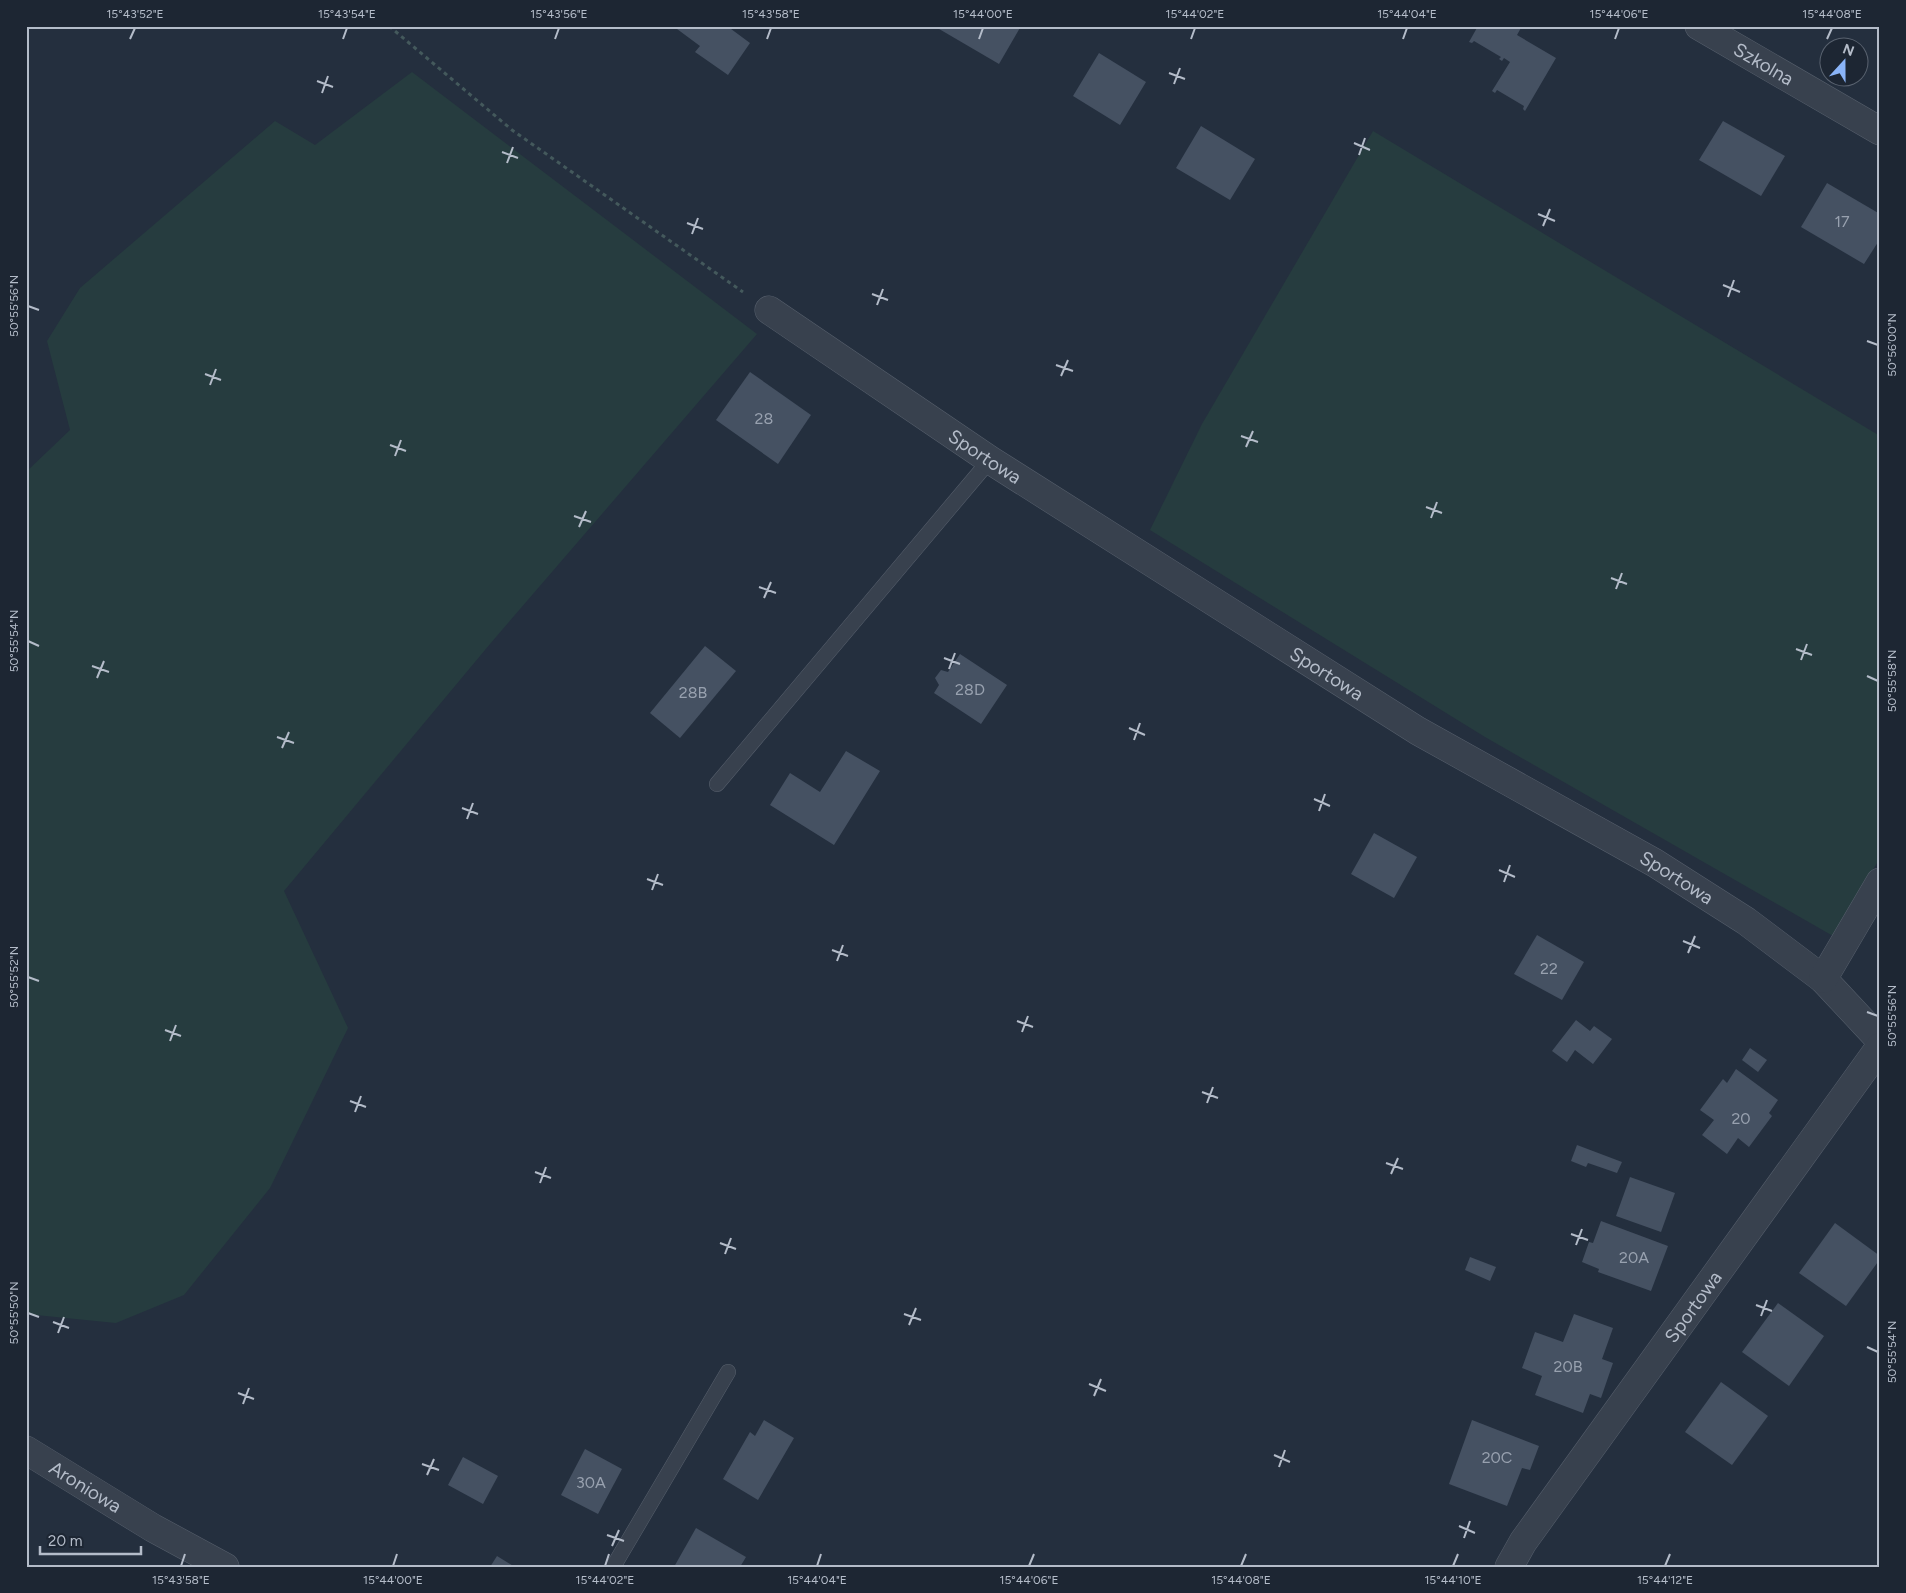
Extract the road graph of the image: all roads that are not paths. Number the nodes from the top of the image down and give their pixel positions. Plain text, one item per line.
1 (1699, 26) edge
2 (1880, 131) edge
3 (768, 310) road end
4 (990, 460) junction
5 (717, 784) dead end
6 (1880, 882) edge
7 (1823, 979) junction
8 (1880, 1040) edge
9 (1880, 1047) edge
10 (728, 1372) dead end
11 (26, 1450) edge
12 (225, 1567) edge
13 (613, 1567) edge
14 (1509, 1567) edge

1 - 2 street, Szkolna
3 - 4 street, Sportowa
4 - 5 lane
4 - 7 street, Sportowa
6 - 7 street
7 - 8 street, Sportowa
9 - 14 street, Sportowa
10 - 13 lane
11 - 12 street, Aroniowa

